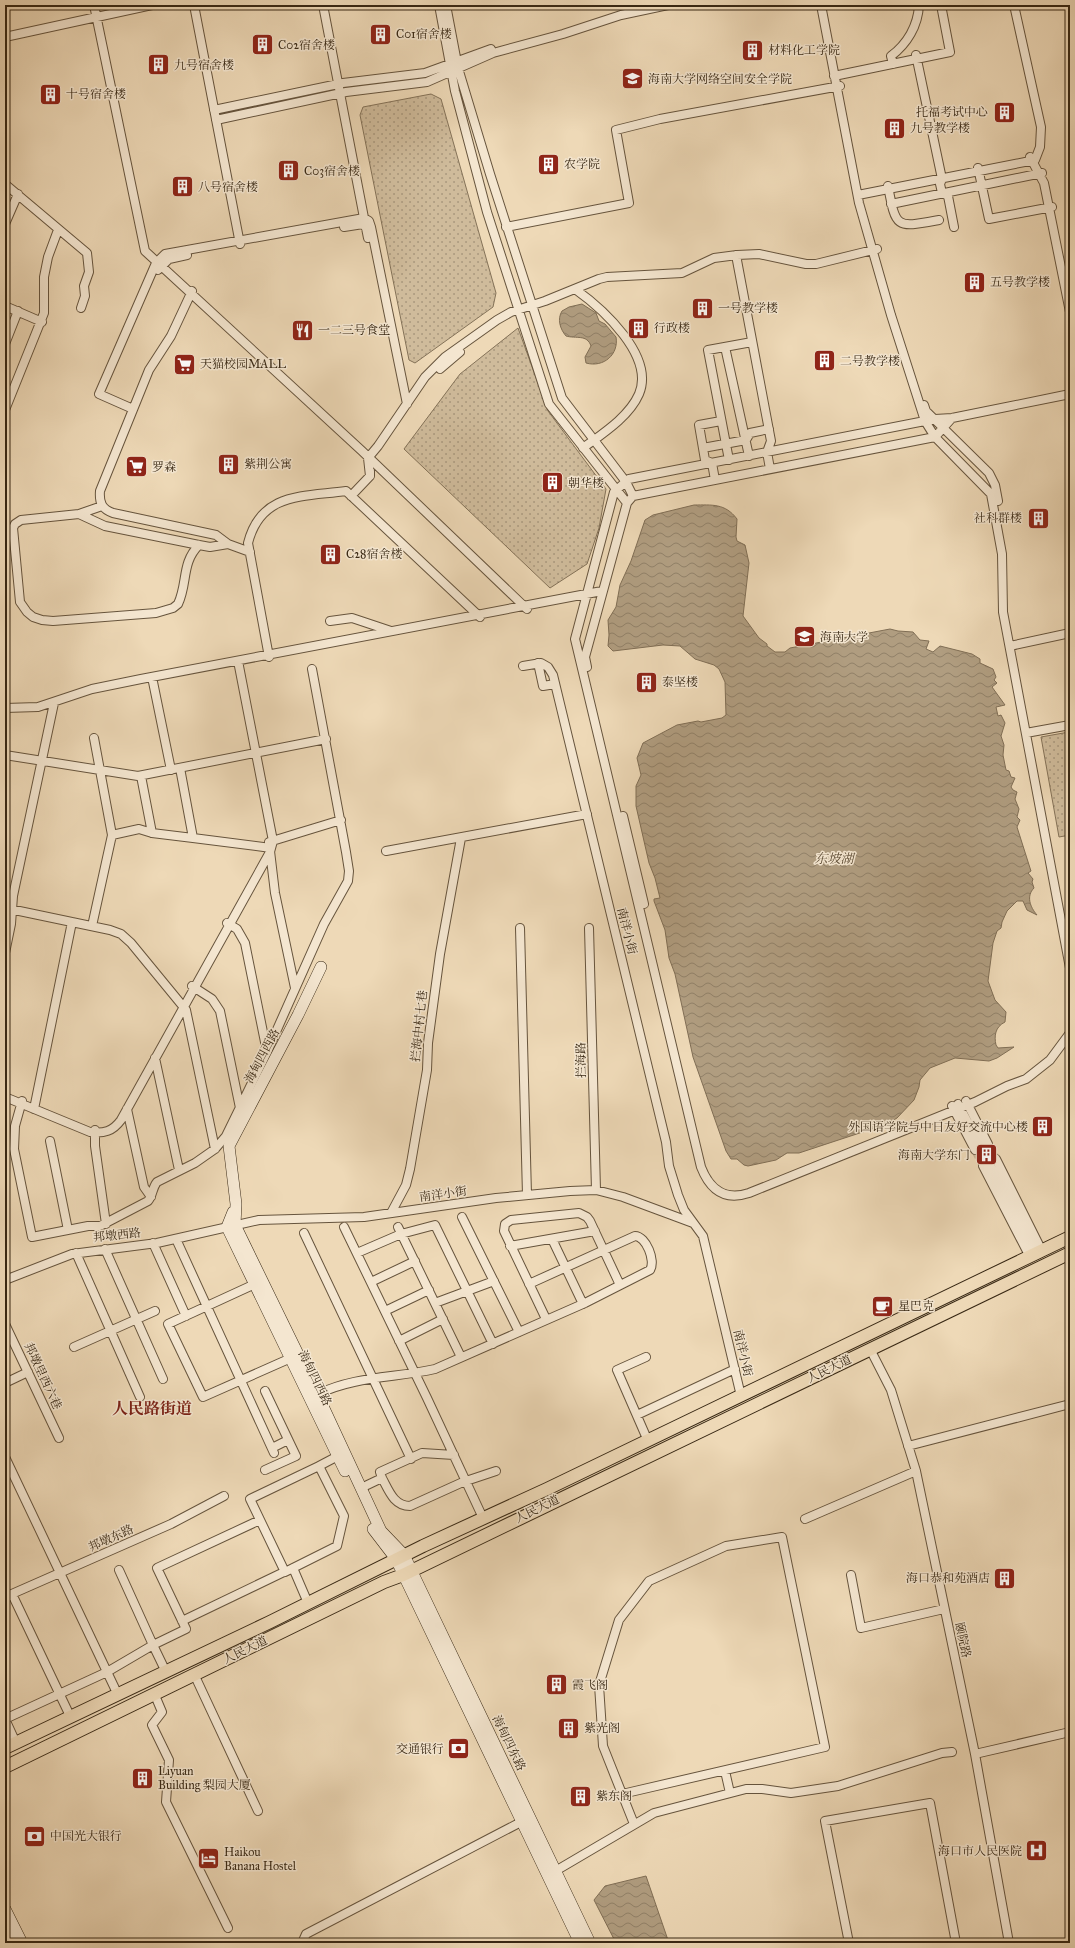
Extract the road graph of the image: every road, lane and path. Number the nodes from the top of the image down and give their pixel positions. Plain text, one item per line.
1 (94, 5) edge
2 (99, 5) edge
3 (138, 5) edge
4 (152, 5) edge
5 (194, 5) edge
6 (318, 5) edge
7 (323, 5) edge
8 (439, 5) edge
9 (446, 5) edge
10 (649, 5) edge
11 (668, 5) edge
12 (820, 5) edge
13 (825, 5) edge
14 (919, 5) edge
15 (941, 5) edge
16 (1011, 5) edge
17 (1014, 5) edge
18 (98, 16) junction
19 (5, 34) edge
20 (5, 37) edge
21 (919, 57) junction
22 (893, 62) junction
23 (455, 66) junction
24 (836, 74) junction
25 (336, 84) junction
26 (838, 86) junction
27 (337, 94) junction
28 (214, 110) junction
29 (216, 120) junction
30 (1033, 159) junction
31 (979, 170) junction
32 (1040, 173) junction
33 (944, 176) junction
34 (5, 184) edge
35 (982, 185) junction
36 (888, 187) junction
37 (859, 193) junction
38 (942, 193) junction
39 (18, 194) junction
40 (892, 204) junction
41 (1050, 207) junction
42 (940, 220) dead end
43 (363, 222) junction
44 (5, 224) edge
45 (954, 226) dead end
46 (506, 227) junction
47 (58, 230) junction
48 (240, 242) junction
49 (875, 250) junction
50 (736, 255) junction
51 (160, 263) junction
52 (575, 290) junction
53 (191, 292) junction
54 (1070, 295) edge
55 (5, 306) edge
56 (532, 306) junction
57 (81, 308) dead end
58 (519, 310) junction
59 (18, 311) junction
60 (1070, 312) edge
61 (42, 322) junction
62 (752, 342) junction
63 (5, 344) edge
64 (725, 347) junction
65 (1070, 394) edge
66 (133, 409) junction
67 (405, 409) junction
68 (5, 410) edge
69 (952, 418) junction
70 (935, 419) junction
71 (721, 421) junction
72 (925, 421) junction
73 (944, 428) junction
74 (769, 429) junction
75 (936, 437) junction
76 (594, 440) junction
77 (746, 440) junction
78 (726, 444) junction
79 (583, 448) junction
80 (703, 448) junction
81 (767, 452) junction
82 (749, 456) junction
83 (371, 458) junction
84 (729, 460) junction
85 (712, 463) junction
86 (770, 469) junction
87 (715, 480) junction
88 (626, 482) junction
89 (616, 490) junction
90 (351, 496) junction
91 (633, 496) junction
92 (627, 503) junction
93 (102, 506) junction
94 (79, 514) junction
95 (228, 544) junction
96 (199, 545) junction
97 (250, 552) junction
98 (601, 593) junction
99 (586, 596) junction
100 (528, 607) junction
101 (479, 616) junction
102 (330, 621) dead end
103 (395, 632) junction
104 (1070, 633) edge
105 (1070, 637) edge
106 (1012, 648) junction
107 (269, 656) junction
108 (236, 663) junction
109 (538, 663) junction
110 (522, 666) dead end
111 (312, 669) dead end
112 (152, 679) junction
113 (555, 684) junction
114 (51, 706) junction
115 (5, 708) edge
116 (5, 712) edge
117 (1070, 725) edge
118 (1070, 730) edge
119 (1028, 735) junction
120 (94, 738) dead end
121 (326, 739) junction
122 (254, 753) junction
123 (5, 755) edge
124 (40, 761) junction
125 (180, 768) junction
126 (171, 770) junction
127 (100, 771) junction
128 (141, 776) junction
129 (587, 814) junction
130 (341, 820) junction
131 (152, 833) junction
132 (112, 835) junction
133 (193, 838) junction
134 (460, 838) junction
135 (270, 846) junction
136 (386, 851) dead end
137 (8, 909) edge
138 (72, 922) junction
139 (228, 923) junction
140 (92, 926) junction
141 (520, 928) dead end
142 (589, 928) dead end
143 (5, 932) edge
144 (1069, 950) edge
145 (5, 953) edge
146 (321, 967) dead end
147 (1070, 968) edge
148 (194, 986) junction
149 (295, 988) junction
150 (183, 1006) junction
151 (1070, 1028) edge
152 (1070, 1033) edge
153 (267, 1052) junction
154 (155, 1057) junction
155 (5, 1094) edge
156 (5, 1097) edge
157 (21, 1102) junction
158 (960, 1106) junction
159 (34, 1107) junction
160 (126, 1108) junction
161 (240, 1108) junction
162 (95, 1131) junction
163 (50, 1141) dead end
164 (215, 1149) junction
165 (179, 1170) junction
166 (596, 1190) junction
167 (528, 1195) junction
168 (151, 1196) junction
169 (392, 1214) junction
170 (462, 1217) dead end
171 (106, 1224) junction
172 (696, 1224) junction
173 (231, 1226) junction
174 (344, 1227) dead end
175 (1023, 1229) junction
176 (68, 1230) junction
177 (400, 1230) junction
178 (595, 1232) junction
179 (304, 1233) dead end
180 (1070, 1238) edge
181 (176, 1239) junction
182 (552, 1239) junction
183 (154, 1243) junction
184 (510, 1246) junction
185 (105, 1249) junction
186 (603, 1249) junction
187 (76, 1253) junction
188 (357, 1253) junction
189 (1070, 1253) edge
190 (1036, 1254) junction
191 (415, 1261) junction
192 (565, 1267) junction
193 (5, 1280) edge
194 (494, 1281) junction
195 (371, 1282) junction
196 (255, 1284) junction
197 (528, 1284) junction
198 (620, 1285) junction
199 (429, 1290) junction
200 (467, 1291) junction
201 (435, 1303) junction
202 (583, 1304) junction
203 (206, 1306) junction
204 (155, 1311) dead end
205 (385, 1311) junction
206 (186, 1316) junction
207 (443, 1319) junction
208 (546, 1319) junction
209 (136, 1320) junction
210 (5, 1324) edge
211 (110, 1331) junction
212 (519, 1332) junction
213 (399, 1341) junction
214 (493, 1344) junction
215 (74, 1347) dead end
216 (870, 1349) junction
217 (462, 1357) junction
218 (646, 1357) dead end
219 (291, 1358) junction
220 (735, 1369) junction
221 (28, 1372) junction
222 (416, 1373) junction
223 (372, 1378) junction
224 (164, 1379) dead end
225 (240, 1380) junction
226 (5, 1383) edge
227 (265, 1391) dead end
228 (318, 1394) junction
229 (741, 1396) junction
230 (140, 1398) dead end
231 (1070, 1404) edge
232 (637, 1415) junction
233 (59, 1438) dead end
234 (288, 1440) junction
235 (648, 1441) junction
236 (908, 1446) junction
237 (454, 1455) junction
238 (338, 1456) junction
239 (5, 1457) edge
240 (411, 1459) junction
241 (319, 1466) junction
242 (265, 1470) dead end
243 (496, 1471) dead end
244 (916, 1471) junction
245 (382, 1478) junction
246 (466, 1481) junction
247 (361, 1488) junction
248 (224, 1496) dead end
249 (483, 1518) junction
250 (805, 1519) dead end
251 (260, 1520) junction
252 (400, 1557) junction
253 (119, 1570) dead end
254 (289, 1570) junction
255 (60, 1573) junction
256 (407, 1573) junction
257 (851, 1575) dead end
258 (8, 1595) edge
259 (308, 1603) junction
260 (944, 1609) junction
261 (182, 1621) junction
262 (153, 1645) junction
263 (107, 1672) junction
264 (166, 1672) junction
265 (194, 1674) junction
266 (154, 1693) junction
267 (60, 1695) junction
268 (118, 1695) junction
269 (71, 1718) junction
270 (5, 1719) edge
271 (1070, 1732) edge
272 (16, 1743) junction
273 (5, 1748) edge
274 (952, 1752) dead end
275 (975, 1754) junction
276 (5, 1767) edge
277 (725, 1771) junction
278 (730, 1793) junction
279 (622, 1794) junction
280 (258, 1811) dead end
281 (521, 1822) junction
282 (634, 1824) junction
283 (551, 1873) junction
284 (5, 1909) edge
285 (228, 1928) dead end
286 (5, 1931) edge
287 (11, 1943) edge
288 (22, 1943) edge
289 (302, 1943) edge
290 (580, 1943) edge
291 (590, 1943) edge
292 (849, 1943) edge
293 (956, 1943) edge
294 (1009, 1943) edge

1 - 18 street
2 - 18 street
3 - 18 street
4 - 18 street
5 - 28 street
6 - 25 street
7 - 25 street
8 - 23 street
9 - 23 street
10 - 23 street
11 - 23 street
12 - 24 street
13 - 24 street
14 - 22 street
15 - 21 street
16 - 30 street
17 - 30 street
18 - 19 street
18 - 20 street
18 - 51 street
21 - 22 street
21 - 33 street
22 - 24 street
23 - 25 street
23 - 27 street
23 - 46 street
23 - 58 street
24 - 26 street
25 - 27 street
25 - 28 street
26 - 37 street
26 - 46 street
27 - 29 street
27 - 43 street
28 - 29 street
29 - 48 street
30 - 31 street
30 - 32 street
31 - 33 street
31 - 35 street
32 - 35 street
32 - 41 street
33 - 36 street
33 - 38 street
34 - 39 street
35 - 38 street
35 - 41 street
36 - 37 street
36 - 40 street
37 - 49 street
38 - 40 street
38 - 45 street
39 - 44 street
39 - 47 street
40 - 42 street
41 - 54 street
41 - 60 street
43 - 48 street
43 - 67 street
46 - 56 street
47 - 57 street
47 - 61 street
48 - 51 street
49 - 50 street
49 - 70 street
49 - 72 street
50 - 52 street
50 - 62 street
51 - 53 street
51 - 66 street
52 - 56 street
52 - 76 street
53 - 66 street
53 - 83 street
55 - 59 street
56 - 58 street
56 - 76 street
58 - 67 street
58 - 79 street
59 - 61 street
59 - 63 street
61 - 68 street
62 - 64 street
62 - 74 street
64 - 71 street
64 - 77 street
65 - 69 street
66 - 93 street
67 - 83 street
69 - 70 street
69 - 73 street
70 - 72 street
70 - 73 street
71 - 78 street
71 - 80 street
72 - 75 street
72 - 81 street
73 - 75 street
73 - 106 street
74 - 77 street
74 - 81 street
75 - 86 street
75 - 106 street
76 - 79 street
76 - 88 street
77 - 78 street
77 - 82 street
78 - 80 street
78 - 84 street
79 - 89 street
80 - 85 street
81 - 82 street
81 - 86 street
82 - 84 street
83 - 90 street
83 - 100 street
84 - 85 street
85 - 87 street
85 - 88 street
86 - 87 street
87 - 91 street
88 - 89 street
88 - 91 street
89 - 92 street
89 - 99 street
90 - 97 street
90 - 101 street
91 - 92 street
92 - 98 street
93 - 94 street
93 - 95 street
94 - 96 street
94 - 96 street
95 - 96 street
95 - 97 street
97 - 107 street
98 - 99 street
98 - 158 street
99 - 100 street
99 - 158 street
100 - 101 street
101 - 103 street
102 - 103 street
103 - 107 street
104 - 106 street
105 - 106 street
106 - 119 street
107 - 108 street
108 - 112 street
108 - 122 street
109 - 110 street
109 - 113 street, 南洋小街
109 - 113 street
111 - 121 street
112 - 114 street
112 - 126 street
113 - 129 street, 南洋小街
114 - 115 street
114 - 116 street
114 - 124 street
117 - 119 street
118 - 119 street
119 - 144 street
120 - 127 street
121 - 122 street
121 - 130 street
122 - 125 street
122 - 135 street
123 - 124 street
124 - 127 street
124 - 137 street
125 - 126 street
125 - 133 street
126 - 128 street
127 - 128 street
127 - 132 street
128 - 131 street
129 - 134 street
129 - 172 street, 南洋小街
130 - 135 street
130 - 149 street
131 - 132 street
131 - 133 street
132 - 140 street
133 - 135 street
134 - 136 street
134 - 169 street, 拦海中村七巷
135 - 139 street
135 - 149 street
137 - 138 street
137 - 143 street
137 - 145 street
138 - 140 street
138 - 159 street
139 - 148 street
139 - 153 street
140 - 150 street
141 - 167 street
142 - 166 street, 拦海路
144 - 147 street
146 - 173 street, 海甸四西路
148 - 150 street
148 - 161 street
149 - 153 street
150 - 154 street
150 - 164 street
151 - 158 street
152 - 158 street
153 - 161 street
154 - 160 street
154 - 165 street
155 - 157 street
156 - 157 street
157 - 159 street
157 - 176 street
158 - 158 street
159 - 162 street
160 - 162 street
160 - 168 street
161 - 164 street
162 - 171 street
163 - 176 street
164 - 165 street
165 - 168 street
166 - 167 street, 南洋小街
166 - 172 street, 南洋小街
167 - 169 street, 南洋小街
168 - 171 street
169 - 173 street, 南洋小街
170 - 194 street
171 - 176 street
172 - 220 street, 南洋小街
173 - 181 street, 邦墩西路
173 - 196 street, 海甸四西路
173 - 228 street, 海甸四西路
174 - 188 street
175 - 175 street
175 - 190 street
175 - 190 street
177 - 188 street
177 - 191 street
177 - 200 street
178 - 182 street
178 - 184 street
178 - 186 street
179 - 223 street
180 - 190 main road, 人民大道
181 - 183 street, 邦墩西路
181 - 203 street
182 - 184 street
182 - 192 street
183 - 185 street, 邦墩西路
183 - 206 street
184 - 197 street
185 - 187 street, 邦墩西路
185 - 209 street
186 - 192 street
186 - 198 street
186 - 198 street
187 - 193 street, 邦墩西路
187 - 211 street
188 - 195 street
189 - 216 main road, 人民大道
190 - 229 main road, 人民大道
191 - 195 street
191 - 199 street
192 - 197 street
192 - 202 street
194 - 200 street
194 - 212 street
195 - 205 street
196 - 203 street
196 - 219 street, 海甸四西路
197 - 208 street
198 - 202 street
199 - 201 street
199 - 205 street
200 - 201 street
200 - 214 street
201 - 207 street
202 - 208 street
203 - 206 street
203 - 225 street
204 - 209 street
205 - 213 street
206 - 225 street
207 - 213 street
207 - 217 street
208 - 212 street
209 - 211 street
209 - 224 street
210 - 221 street, 邦墩里西六巷
211 - 215 street
211 - 230 street
212 - 214 street
213 - 222 street
214 - 217 street
216 - 236 street, 颐院路
216 - 256 main road, 人民大道
217 - 222 street
218 - 232 street
219 - 225 street
219 - 238 street, 海甸四西路
220 - 229 street, 南洋小街
220 - 232 street
221 - 226 street
221 - 233 street, 邦墩里西六巷
222 - 223 street
222 - 237 street
223 - 228 street
223 - 240 street
225 - 234 street
227 - 234 street
228 - 247 street, 海甸四西路
229 - 235 main road, 人民大道
231 - 236 street
232 - 235 street
234 - 242 street
235 - 249 main road, 人民大道
236 - 244 street, 颐院路
237 - 240 street
237 - 246 street
238 - 241 street
238 - 252 street, 海甸四西路
239 - 255 street
240 - 245 street
241 - 251 street
241 - 254 street
243 - 246 street
244 - 250 street
244 - 260 street, 颐院路
245 - 246 street
245 - 247 street
246 - 249 street
247 - 252 street, 海甸四西路
248 - 255 street, 邦墩东路
249 - 252 main road, 人民大道
251 - 254 street
251 - 261 street
252 - 256 street, 海甸四东路
252 - 259 main road, 人民大道
253 - 262 street
254 - 259 street
254 - 261 street
255 - 258 street, 邦墩东路
255 - 263 street
256 - 265 main road, 人民大道
256 - 281 street, 海甸四东路
256 - 283 street, 海甸四东路
257 - 260 street
258 - 267 street
259 - 264 main road, 人民大道
260 - 275 street, 颐院路
261 - 262 street
262 - 263 street
262 - 264 street
263 - 267 street
263 - 268 street
264 - 268 main road, 人民大道
265 - 266 main road, 人民大道
265 - 280 street
266 - 276 main road, 人民大道
266 - 285 street
267 - 269 street
267 - 270 street
268 - 269 main road, 人民大道
269 - 272 main road, 人民大道
270 - 272 street
271 - 275 street
272 - 273 main road, 人民大道
274 - 278 street
275 - 294 street, 颐院路
277 - 278 street
277 - 279 street
277 - 279 street
278 - 282 street
279 - 282 street
281 - 283 street, 海甸四东路
281 - 289 street
282 - 283 street
283 - 290 street, 海甸四东路
283 - 291 street, 海甸四东路
284 - 288 street
286 - 287 street
292 - 293 street

